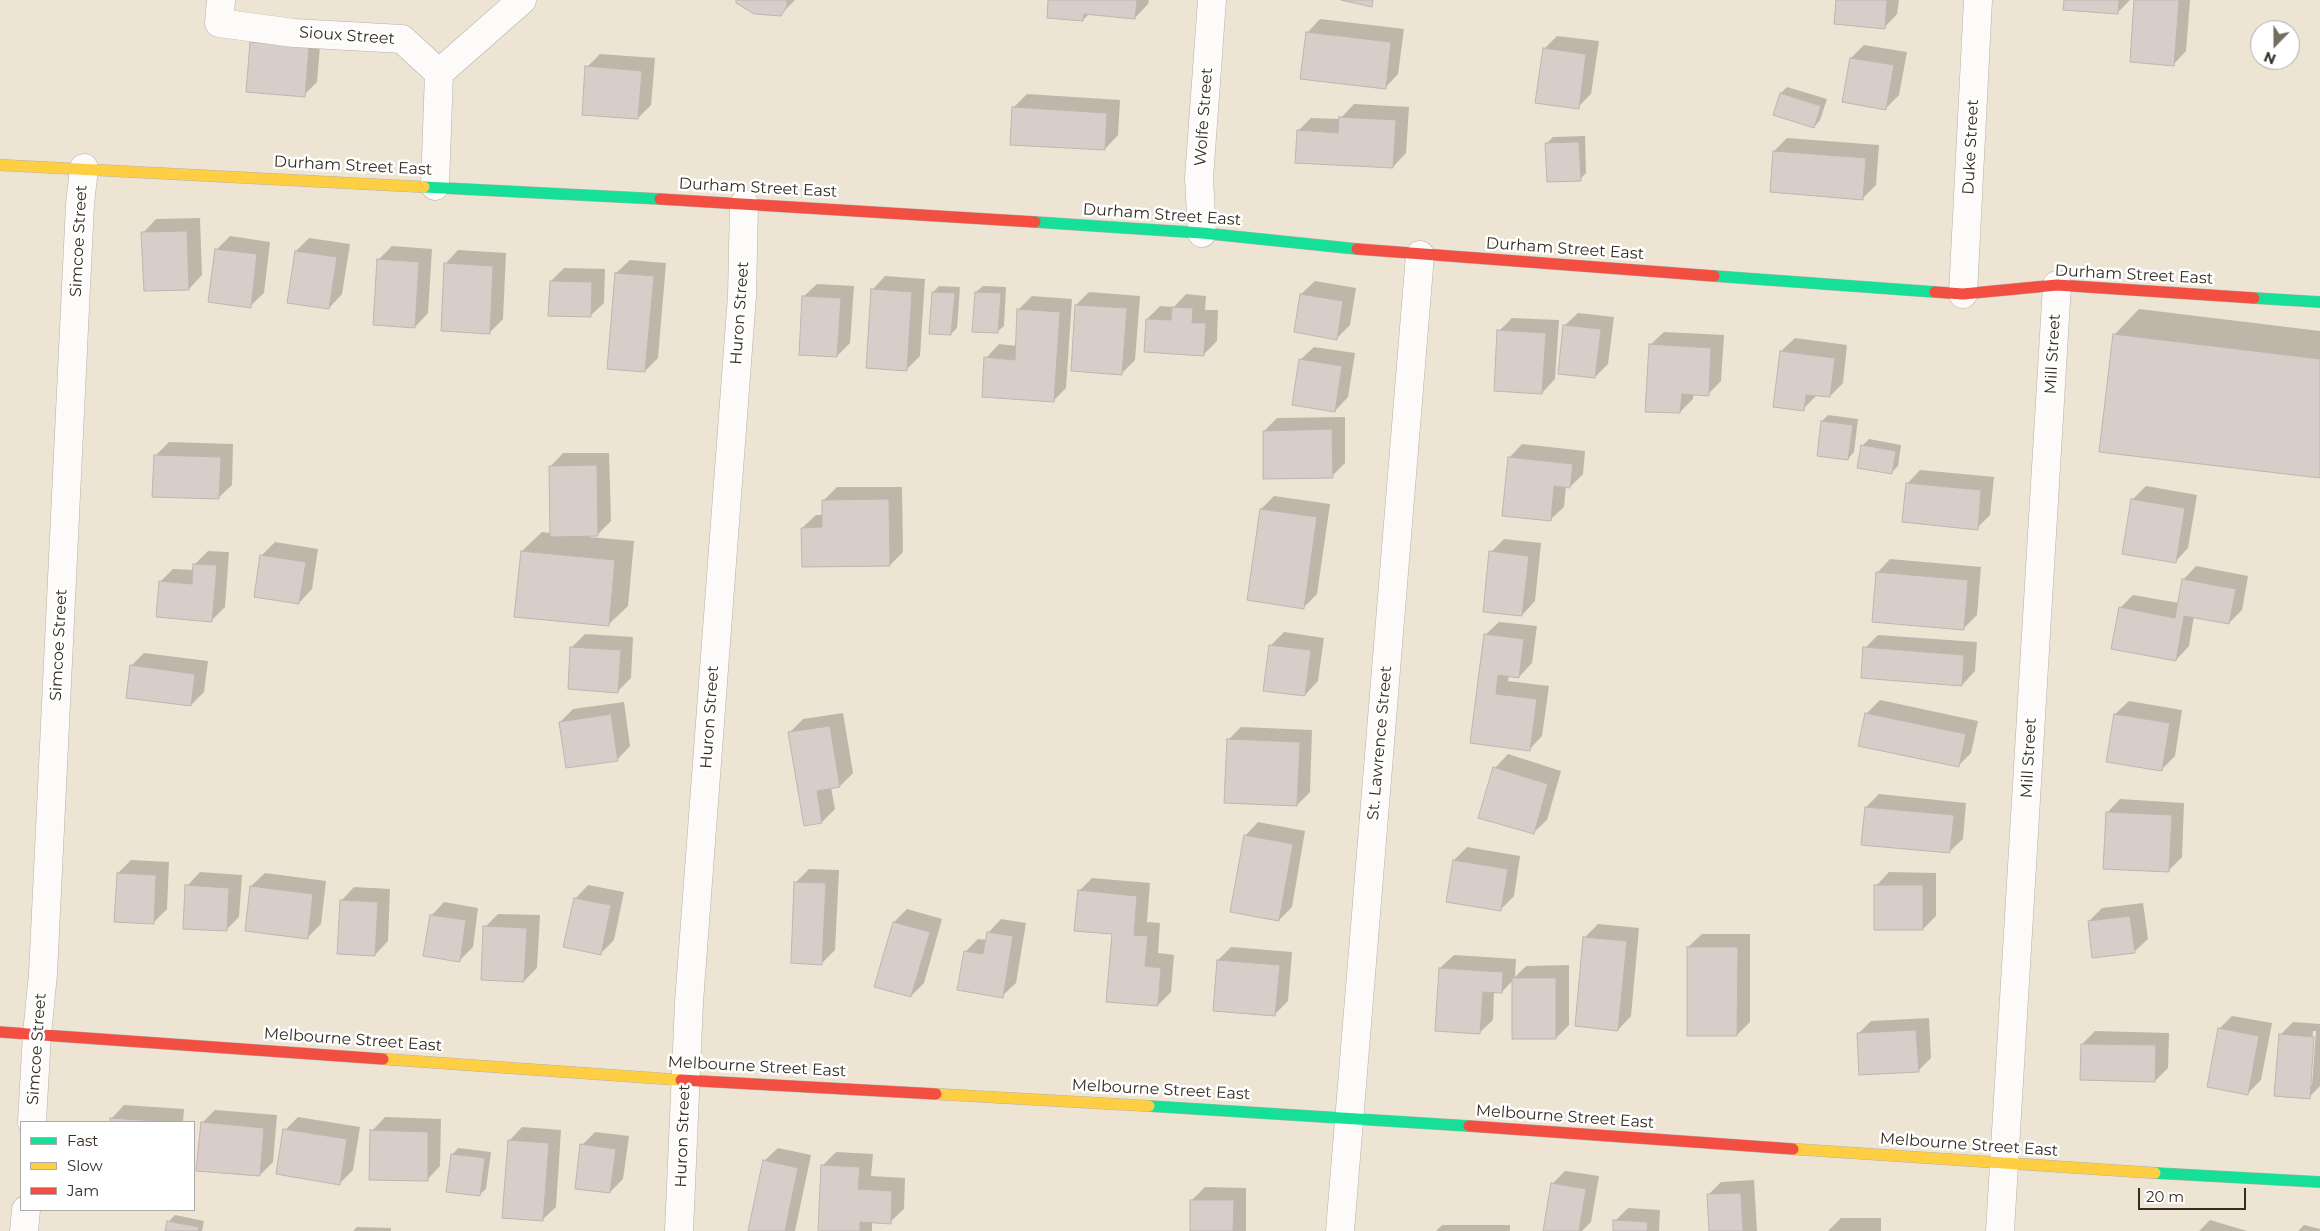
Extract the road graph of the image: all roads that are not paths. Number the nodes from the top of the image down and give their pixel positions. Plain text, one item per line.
1 (522, 0) edge
2 (1212, 0) edge
3 (1978, 0) edge
4 (220, 12) edge
5 (439, 72) junction
6 (0, 165) edge
7 (84, 168) junction
8 (435, 186) junction
9 (744, 204) junction
10 (1202, 233) junction
11 (1420, 255) junction
12 (2057, 285) junction
13 (1963, 294) junction
14 (2320, 302) edge
15 (0, 1032) edge
16 (37, 1034) junction
17 (685, 1080) junction
18 (1350, 1118) junction
19 (32, 1121) edge
20 (2005, 1164) junction
21 (2320, 1182) edge
22 (26, 1211) edge
23 (24, 1231) edge
24 (679, 1231) edge
25 (1340, 1231) edge
26 (2000, 1231) edge

1 - 5 street
2 - 10 street, Wolfe Street
3 - 13 street, Duke Street
4 - 5 street, Sioux Street
5 - 8 street
6 - 7 street, Durham Street East
7 - 8 street, Durham Street East
7 - 16 street, Simcoe Street
8 - 9 street, Durham Street East
9 - 10 street, Durham Street East
9 - 17 street, Huron Street
10 - 11 street, Durham Street East
11 - 13 street, Durham Street East
11 - 18 street, St. Lawrence Street
12 - 13 street, Durham Street East
12 - 14 street, Durham Street East
12 - 20 street, Mill Street
15 - 16 street, Melbourne Street East
16 - 17 street, Melbourne Street East
16 - 19 street, Simcoe Street
17 - 18 street, Melbourne Street East
17 - 24 street, Huron Street
18 - 20 street, Melbourne Street East
18 - 25 street, St. Lawrence Street
20 - 21 street, Melbourne Street East
20 - 26 street, Mill Street
22 - 23 street

